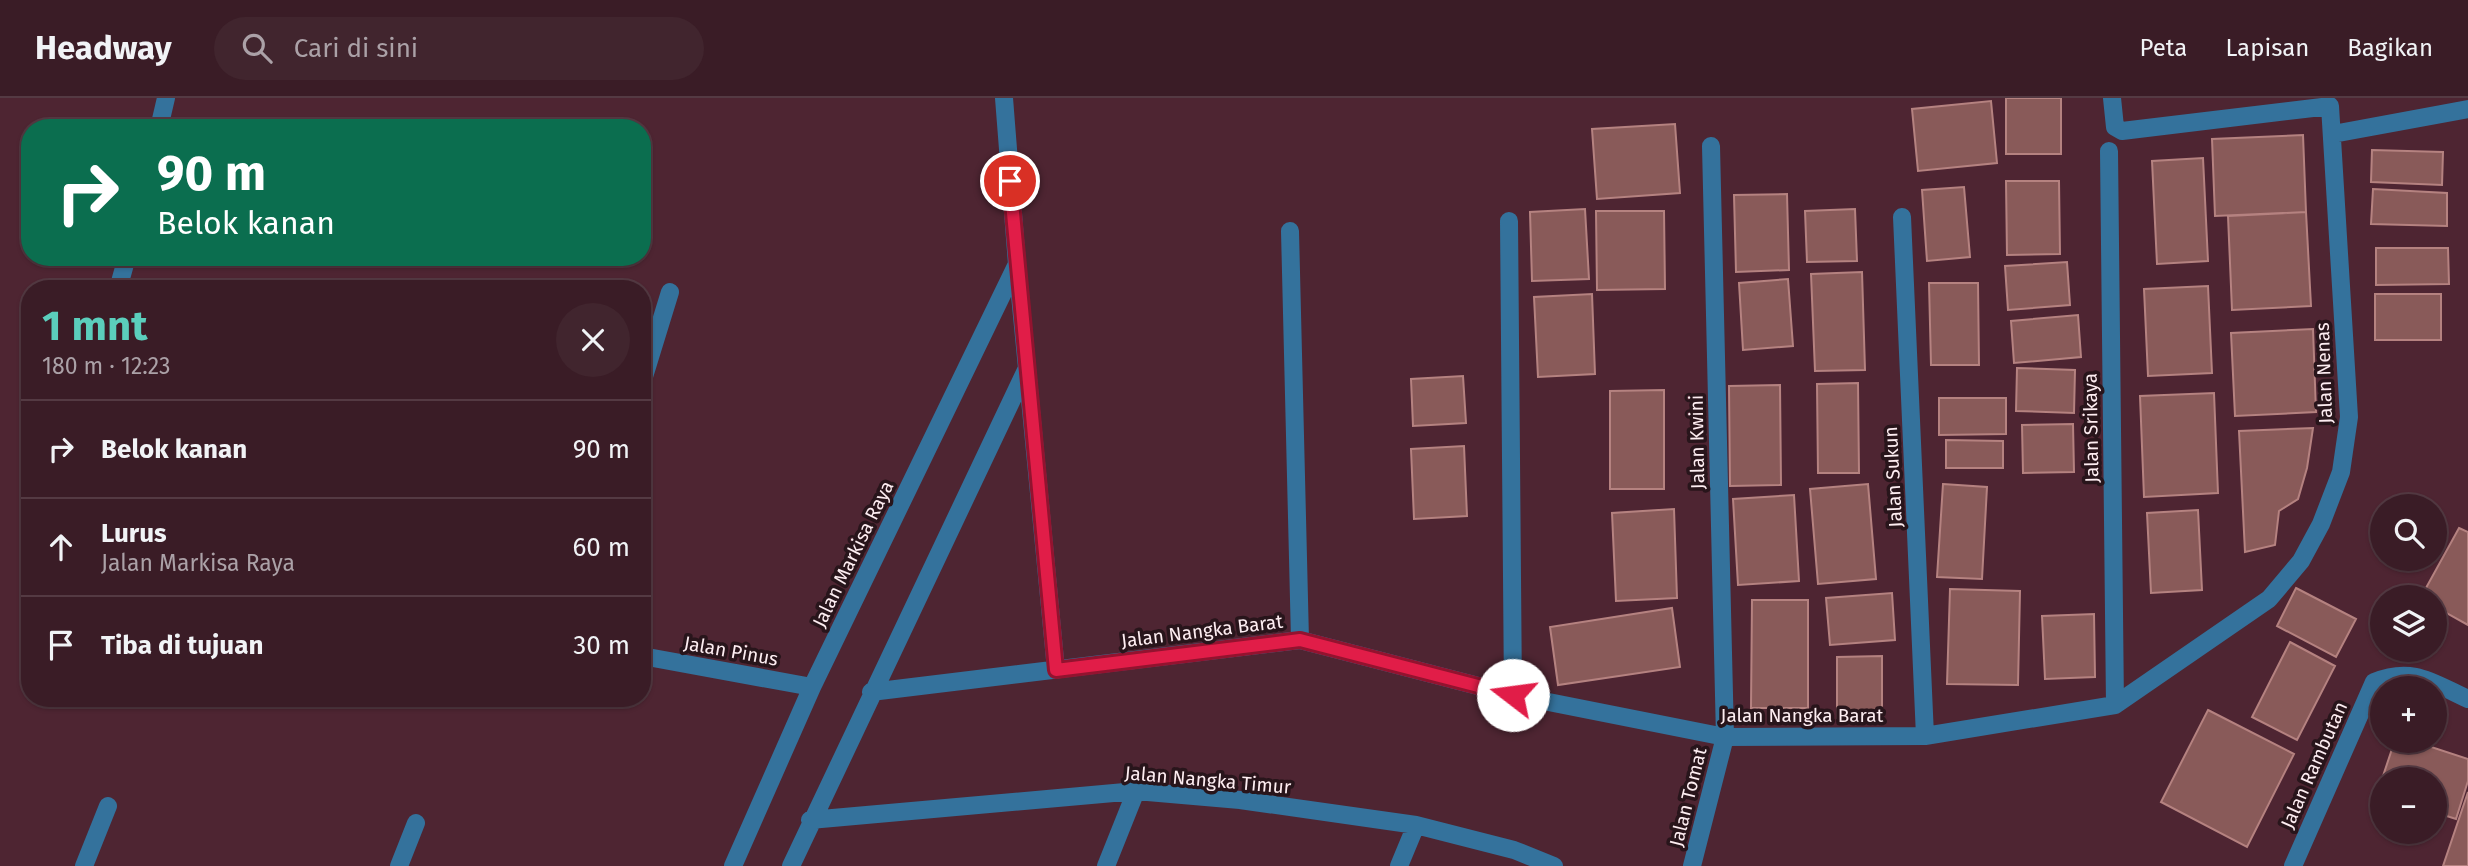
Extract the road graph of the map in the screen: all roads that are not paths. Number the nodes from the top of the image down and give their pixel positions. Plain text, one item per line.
1 (166, 98) edge
2 (1004, 98) edge
3 (2112, 98) edge
4 (2468, 109) edge
5 (161, 119) edge
6 (2333, 134) junction
7 (1711, 146) dead end
8 (2109, 151) dead end
9 (1902, 217) dead end
10 (1509, 221) dead end
11 (1290, 230) dead end
12 (1017, 264) junction
13 (670, 292) dead end
14 (651, 354) edge
15 (1028, 365) junction
16 (1300, 640) junction
17 (651, 658) edge
18 (1056, 670) junction
19 (812, 687) junction
20 (872, 692) junction
21 (1513, 695) junction
22 (2468, 699) edge
23 (2115, 705) junction
24 (1925, 736) junction
25 (1725, 737) junction
26 (1136, 791) junction
27 (108, 806) dead end
28 (810, 820) junction
29 (416, 823) dead end
30 (1416, 825) junction
31 (84, 866) edge
32 (399, 866) edge
33 (733, 866) edge
34 (791, 866) edge
35 (1106, 866) edge
36 (1399, 866) edge
37 (1554, 866) edge
38 (1692, 866) edge
39 (2293, 866) edge

1 - 5 street
2 - 12 street
3 - 6 street, Jalan Nenas
4 - 6 street
6 - 23 street, Jalan Nenas
7 - 25 street, Jalan Kwini
8 - 23 street, Jalan Srikaya
9 - 24 street, Jalan Sukun
10 - 21 street
11 - 16 street
12 - 15 street
12 - 19 street, Jalan Markisa Raya
13 - 14 street
15 - 18 street
15 - 20 street
16 - 18 street, Jalan Nangka Barat
16 - 21 street, Jalan Nangka Barat
17 - 19 street, Jalan Pinus
18 - 20 street, Jalan Nangka Barat
19 - 33 street, Jalan Markisa Raya
20 - 28 street
21 - 25 street, Jalan Nangka Barat
22 - 39 street, Jalan Rambutan
23 - 24 street, Jalan Nangka Barat
24 - 25 street, Jalan Nangka Barat
25 - 38 street, Jalan Tomat
26 - 28 street, Jalan Nangka Timur
26 - 30 street, Jalan Nangka Timur
26 - 35 street
27 - 31 street
28 - 34 street
29 - 32 street
30 - 36 street
30 - 37 street, Jalan Nangka Timur

